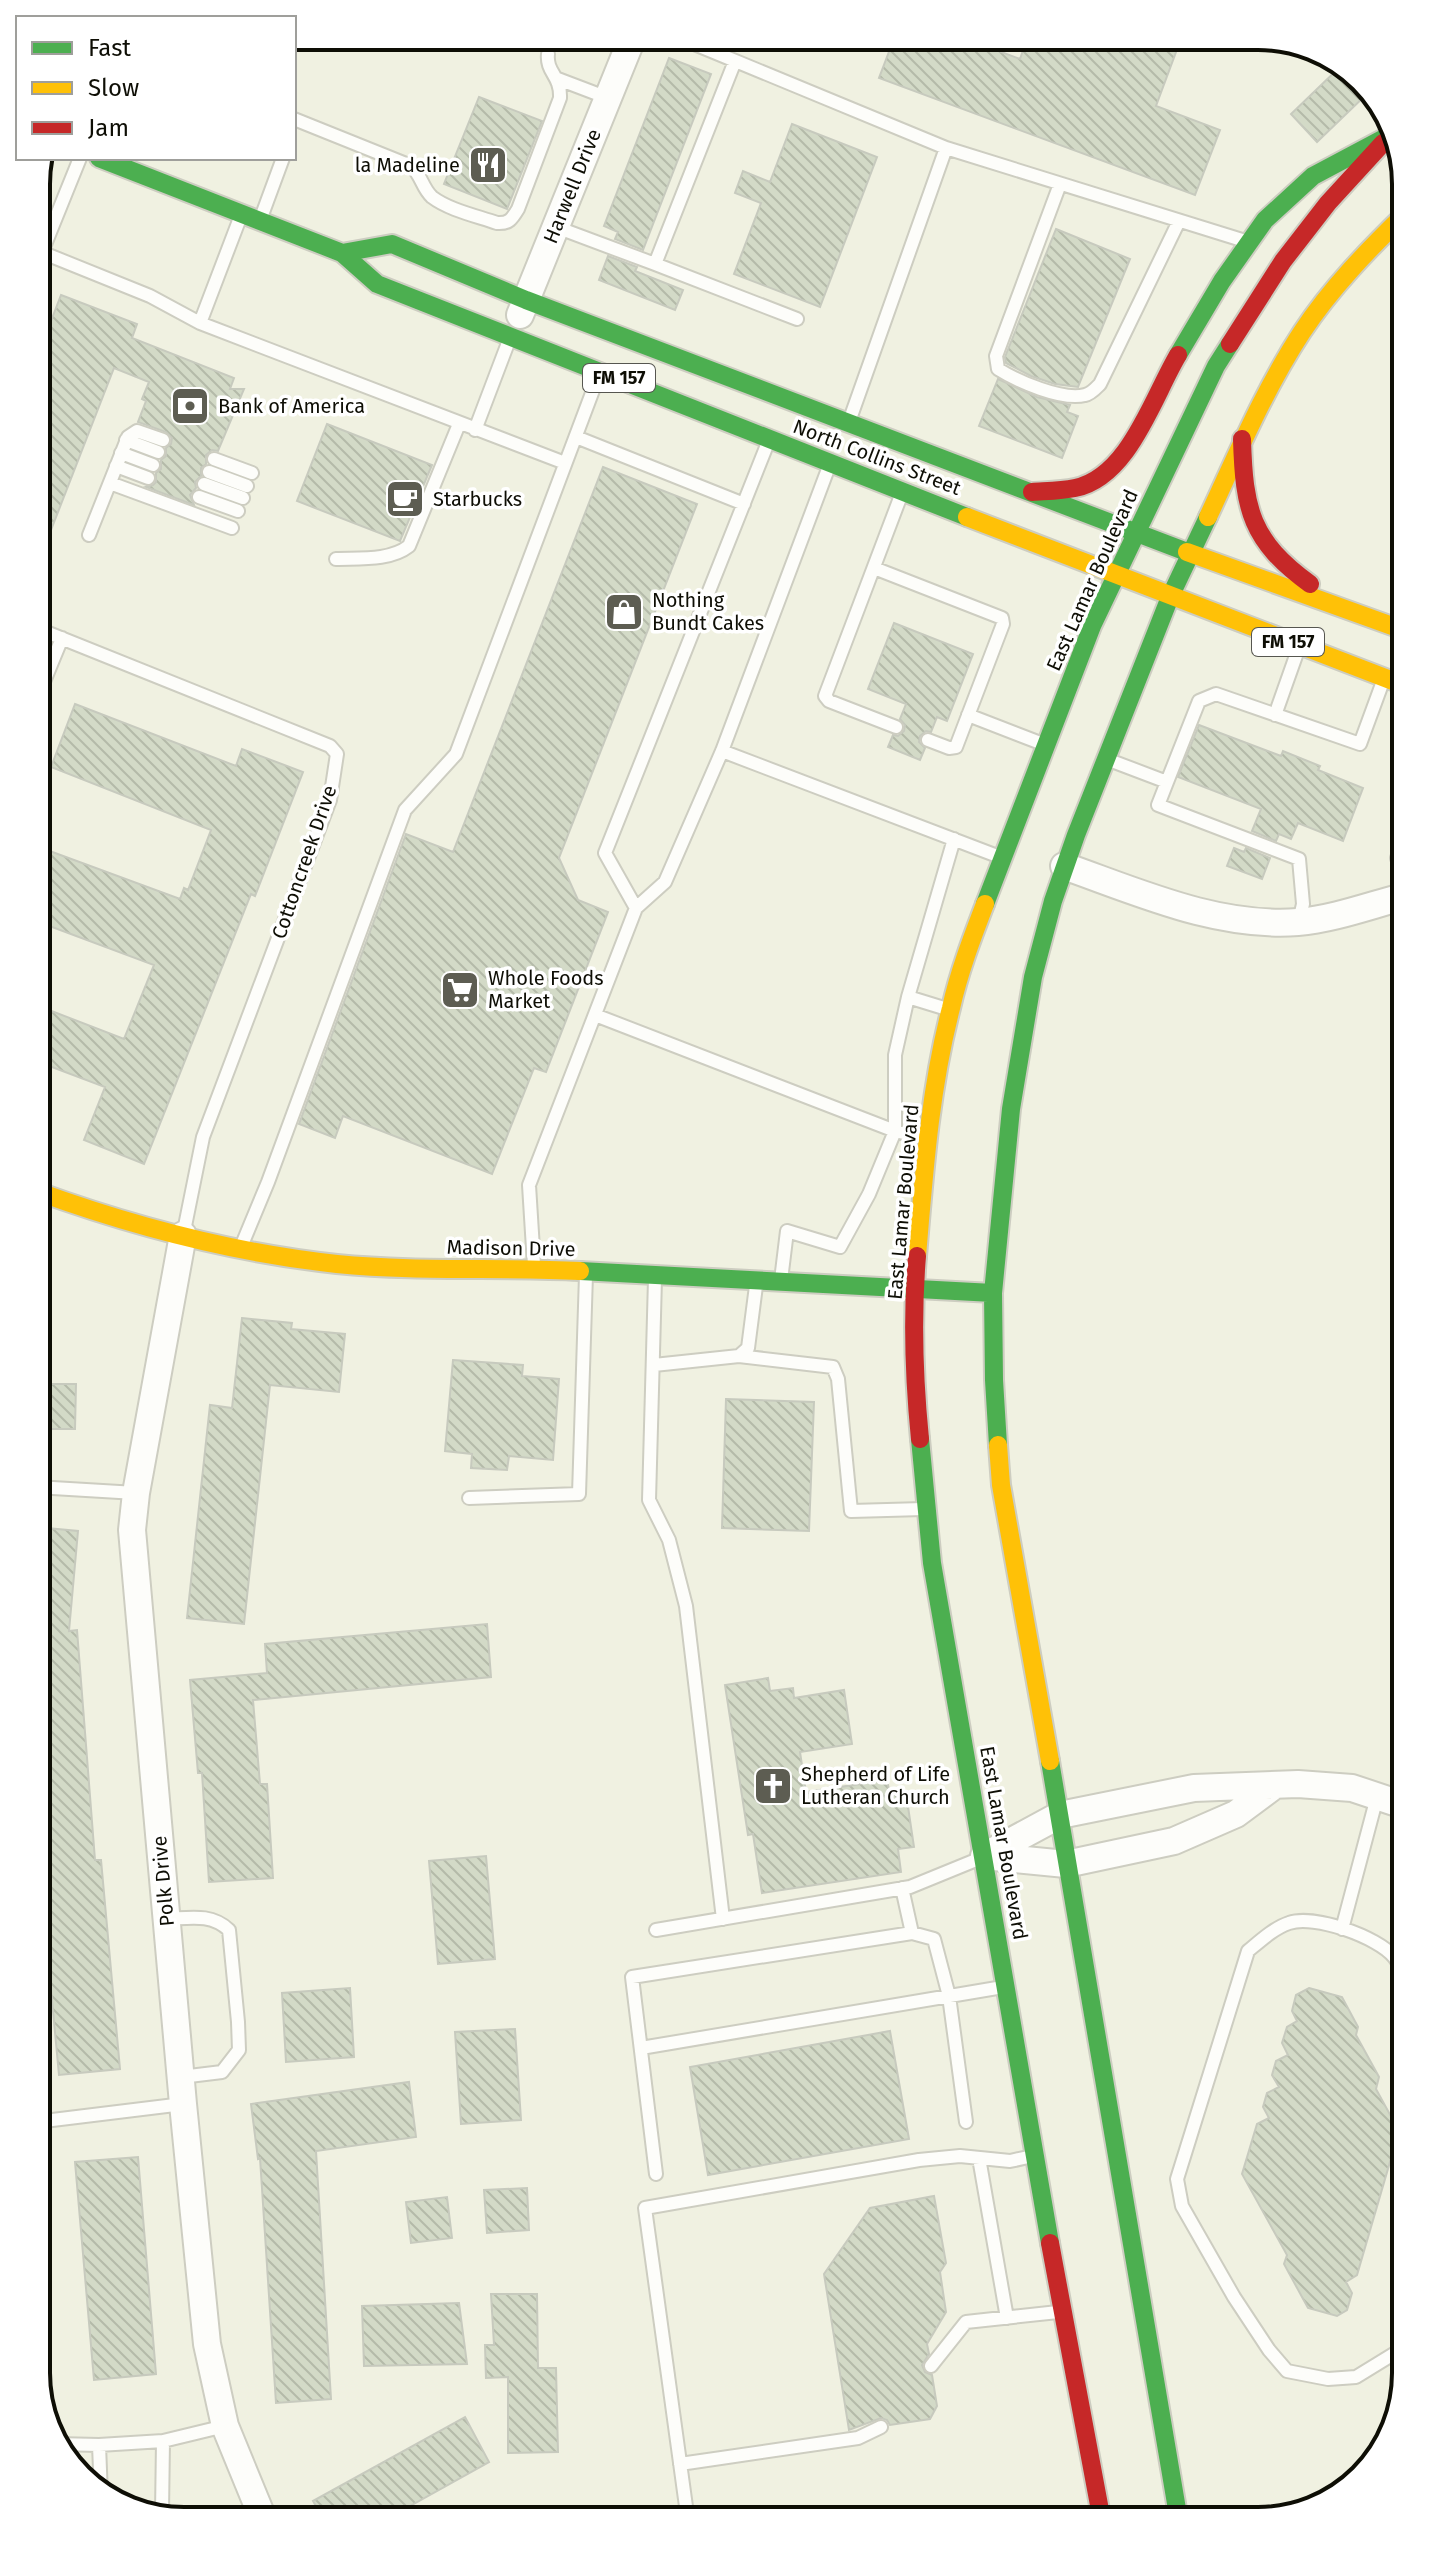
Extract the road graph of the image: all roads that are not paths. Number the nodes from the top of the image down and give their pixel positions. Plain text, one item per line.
1 (627, 50) edge
2 (709, 50) edge
3 (548, 54) dead end
4 (735, 61) junction
5 (558, 79) junction
6 (608, 98) junction
7 (296, 123) edge
8 (1384, 138) edge
9 (1385, 141) edge
10 (946, 148) junction
11 (79, 160) edge
12 (104, 160) edge
13 (282, 160) edge
14 (1060, 184) junction
15 (241, 214) junction
16 (260, 221) junction
17 (1179, 221) junction
18 (50, 226) edge
19 (556, 227) junction
20 (1392, 227) edge
21 (1249, 242) junction
22 (342, 253) junction
23 (50, 255) edge
24 (655, 264) junction
25 (526, 300) junction
26 (797, 319) dead end
27 (200, 323) junction
28 (511, 335) junction
29 (601, 371) junction
30 (459, 424) junction
31 (849, 424) junction
32 (475, 430) junction
33 (576, 437) junction
34 (770, 439) junction
35 (1242, 439) junction
36 (161, 446) dead end
37 (124, 447) junction
38 (214, 459) dead end
39 (831, 462) junction
40 (565, 463) junction
41 (153, 465) dead end
42 (116, 466) junction
43 (148, 478) dead end
44 (110, 483) junction
45 (903, 491) junction
46 (245, 492) junction
47 (1029, 492) junction
48 (744, 504) junction
49 (232, 528) dead end
50 (1136, 533) junction
51 (89, 535) dead end
52 (1192, 552) junction
53 (336, 559) dead end
54 (874, 568) junction
55 (1116, 575) junction
56 (1170, 597) junction
57 (1392, 625) edge
58 (1392, 625) edge
59 (50, 633) edge
60 (62, 638) junction
61 (1300, 646) junction
62 (50, 667) edge
63 (1384, 679) junction
64 (1392, 682) edge
65 (968, 715) junction
66 (1275, 715) junction
67 (896, 727) dead end
68 (928, 740) dead end
69 (1046, 745) junction
70 (722, 751) junction
71 (1106, 759) junction
72 (1167, 782) junction
73 (954, 839) junction
74 (1002, 857) junction
75 (1064, 866) junction
76 (1392, 900) edge
77 (636, 908) junction
78 (1298, 922) junction
79 (908, 997) junction
80 (950, 1010) junction
81 (595, 1015) junction
82 (895, 1131) junction
83 (927, 1138) junction
84 (50, 1196) edge
85 (183, 1235) junction
86 (240, 1250) junction
87 (534, 1269) junction
88 (586, 1272) junction
89 (655, 1275) junction
90 (757, 1280) junction
91 (780, 1283) junction
92 (914, 1289) junction
93 (993, 1293) junction
94 (739, 1356) junction
95 (654, 1365) junction
96 (50, 1488) edge
97 (136, 1493) junction
98 (469, 1498) dead end
99 (927, 1508) junction
100 (1275, 1785) junction
101 (1377, 1797) junction
102 (1392, 1802) edge
103 (1060, 1815) junction
104 (984, 1856) junction
105 (1066, 1864) junction
106 (902, 1888) junction
107 (167, 1919) junction
108 (723, 1919) junction
109 (1342, 1929) junction
110 (656, 1930) dead end
111 (912, 1933) junction
112 (1392, 1955) edge
113 (1006, 1986) junction
114 (949, 1996) junction
115 (641, 2048) junction
116 (181, 2077) junction
117 (183, 2104) junction
118 (50, 2120) edge
119 (966, 2122) dead end
120 (1035, 2155) junction
121 (979, 2158) junction
122 (656, 2174) dead end
123 (1062, 2312) junction
124 (1007, 2318) junction
125 (1392, 2355) edge
126 (931, 2366) dead end
127 (225, 2426) junction
128 (881, 2427) dead end
129 (163, 2441) junction
130 (71, 2444) edge
131 (99, 2445) junction
132 (680, 2464) junction
133 (100, 2477) edge
134 (162, 2505) edge
135 (258, 2507) edge
136 (686, 2507) edge
137 (1099, 2507) edge
138 (1177, 2507) edge

1 - 6 street, Harwell Drive
2 - 4 lane
3 - 5 lane
4 - 10 lane
4 - 24 lane
5 - 6 lane
5 - 7 lane
6 - 19 street, Harwell Drive
8 - 21 main road
9 - 50 main road, East Lamar Boulevard
10 - 14 lane
10 - 31 lane
11 - 18 lane
12 - 15 main road, North Collins Street / FM 157
13 - 16 lane
14 - 17 lane
14 - 17 lane
15 - 16 main road, North Collins Street / FM 157
15 - 27 lane
16 - 22 main road, North Collins Street / FM 157
17 - 21 lane
19 - 24 lane
19 - 25 street, Harwell Drive
20 - 35 main road
21 - 47 main road
22 - 25 main road, North Collins Street / FM 157
22 - 28 main road, North Collins Street / FM 157
23 - 27 lane
24 - 26 lane
25 - 28 street, Harwell Drive
25 - 31 main road, North Collins Street / FM 157
27 - 30 lane
28 - 29 main road, North Collins Street / FM 157
28 - 32 lane
29 - 33 lane
29 - 34 main road, North Collins Street / FM 157
30 - 32 lane
30 - 53 lane
31 - 47 main road, North Collins Street / FM 157
32 - 40 lane
33 - 40 lane
33 - 48 lane
34 - 39 main road, North Collins Street / FM 157
34 - 48 lane
35 - 52 main road
35 - 57 main road
36 - 37 lane
37 - 41 lane
37 - 42 lane
38 - 46 lane
39 - 45 main road, North Collins Street / FM 157
39 - 70 lane
40 - 86 lane
42 - 43 lane
42 - 44 lane
44 - 49 lane
44 - 51 lane
45 - 54 lane
45 - 55 main road, North Collins Street / FM 157
46 - 46 lane
47 - 50 main road, North Collins Street / FM 157
48 - 77 lane
50 - 52 main road, North Collins Street / FM 157
50 - 55 main road, East Lamar Boulevard
52 - 56 main road
52 - 58 main road, North Collins Street / FM 157
54 - 65 lane
54 - 67 lane
55 - 56 main road, North Collins Street / FM 157
55 - 69 main road, East Lamar Boulevard
56 - 61 main road, North Collins Street / FM 157
56 - 71 main road
59 - 60 lane, Cottoncreek Drive
60 - 62 lane
60 - 85 lane, Cottoncreek Drive
61 - 63 main road, North Collins Street / FM 157
61 - 66 lane
63 - 64 main road, North Collins Street / FM 157
63 - 66 lane
65 - 68 lane
65 - 69 lane
66 - 72 lane
69 - 74 main road, East Lamar Boulevard
70 - 73 lane
70 - 77 lane
71 - 72 lane
71 - 75 main road
72 - 78 lane
73 - 74 lane
73 - 79 lane
74 - 80 main road, East Lamar Boulevard
75 - 78 street
75 - 93 main road
76 - 78 street
77 - 81 lane
79 - 80 lane
79 - 82 lane
80 - 83 main road, East Lamar Boulevard
81 - 82 lane
81 - 87 lane
82 - 83 lane
82 - 91 lane
83 - 92 main road, East Lamar Boulevard
84 - 85 main road, Madison Drive
85 - 86 main road, Madison Drive
85 - 97 street, Polk Drive
86 - 87 main road, Madison Drive
87 - 88 main road, Madison Drive
88 - 89 main road, Madison Drive
88 - 98 lane
89 - 90 main road, Madison Drive
89 - 95 lane
90 - 91 main road, Madison Drive
90 - 94 lane
91 - 92 main road, Madison Drive
92 - 93 main road, Madison Drive
92 - 99 main road, East Lamar Boulevard
93 - 103 main road
94 - 95 lane
94 - 99 lane
95 - 108 lane
96 - 97 lane
97 - 107 street, Polk Drive
99 - 104 main road, East Lamar Boulevard
100 - 101 street
100 - 103 street
100 - 105 street
101 - 102 street
101 - 109 lane
103 - 104 street
103 - 105 main road
104 - 105 street
104 - 106 lane
104 - 113 main road, East Lamar Boulevard
105 - 138 main road
106 - 108 lane
106 - 111 lane
107 - 116 street, Polk Drive
107 - 116 lane
108 - 110 lane
109 - 112 lane
109 - 125 lane
111 - 114 lane
111 - 115 lane
113 - 114 lane
113 - 120 main road, East Lamar Boulevard
114 - 115 lane
114 - 119 lane
115 - 122 lane
116 - 117 street, Polk Drive
117 - 118 lane
117 - 127 street, Polk Drive
120 - 121 lane
120 - 123 main road, East Lamar Boulevard
121 - 124 lane
121 - 132 lane
123 - 124 lane
123 - 137 main road, East Lamar Boulevard
124 - 126 lane
127 - 129 lane
127 - 135 street, Polk Drive
128 - 132 lane
129 - 131 lane
129 - 134 lane
130 - 131 lane
131 - 133 lane
132 - 136 lane

